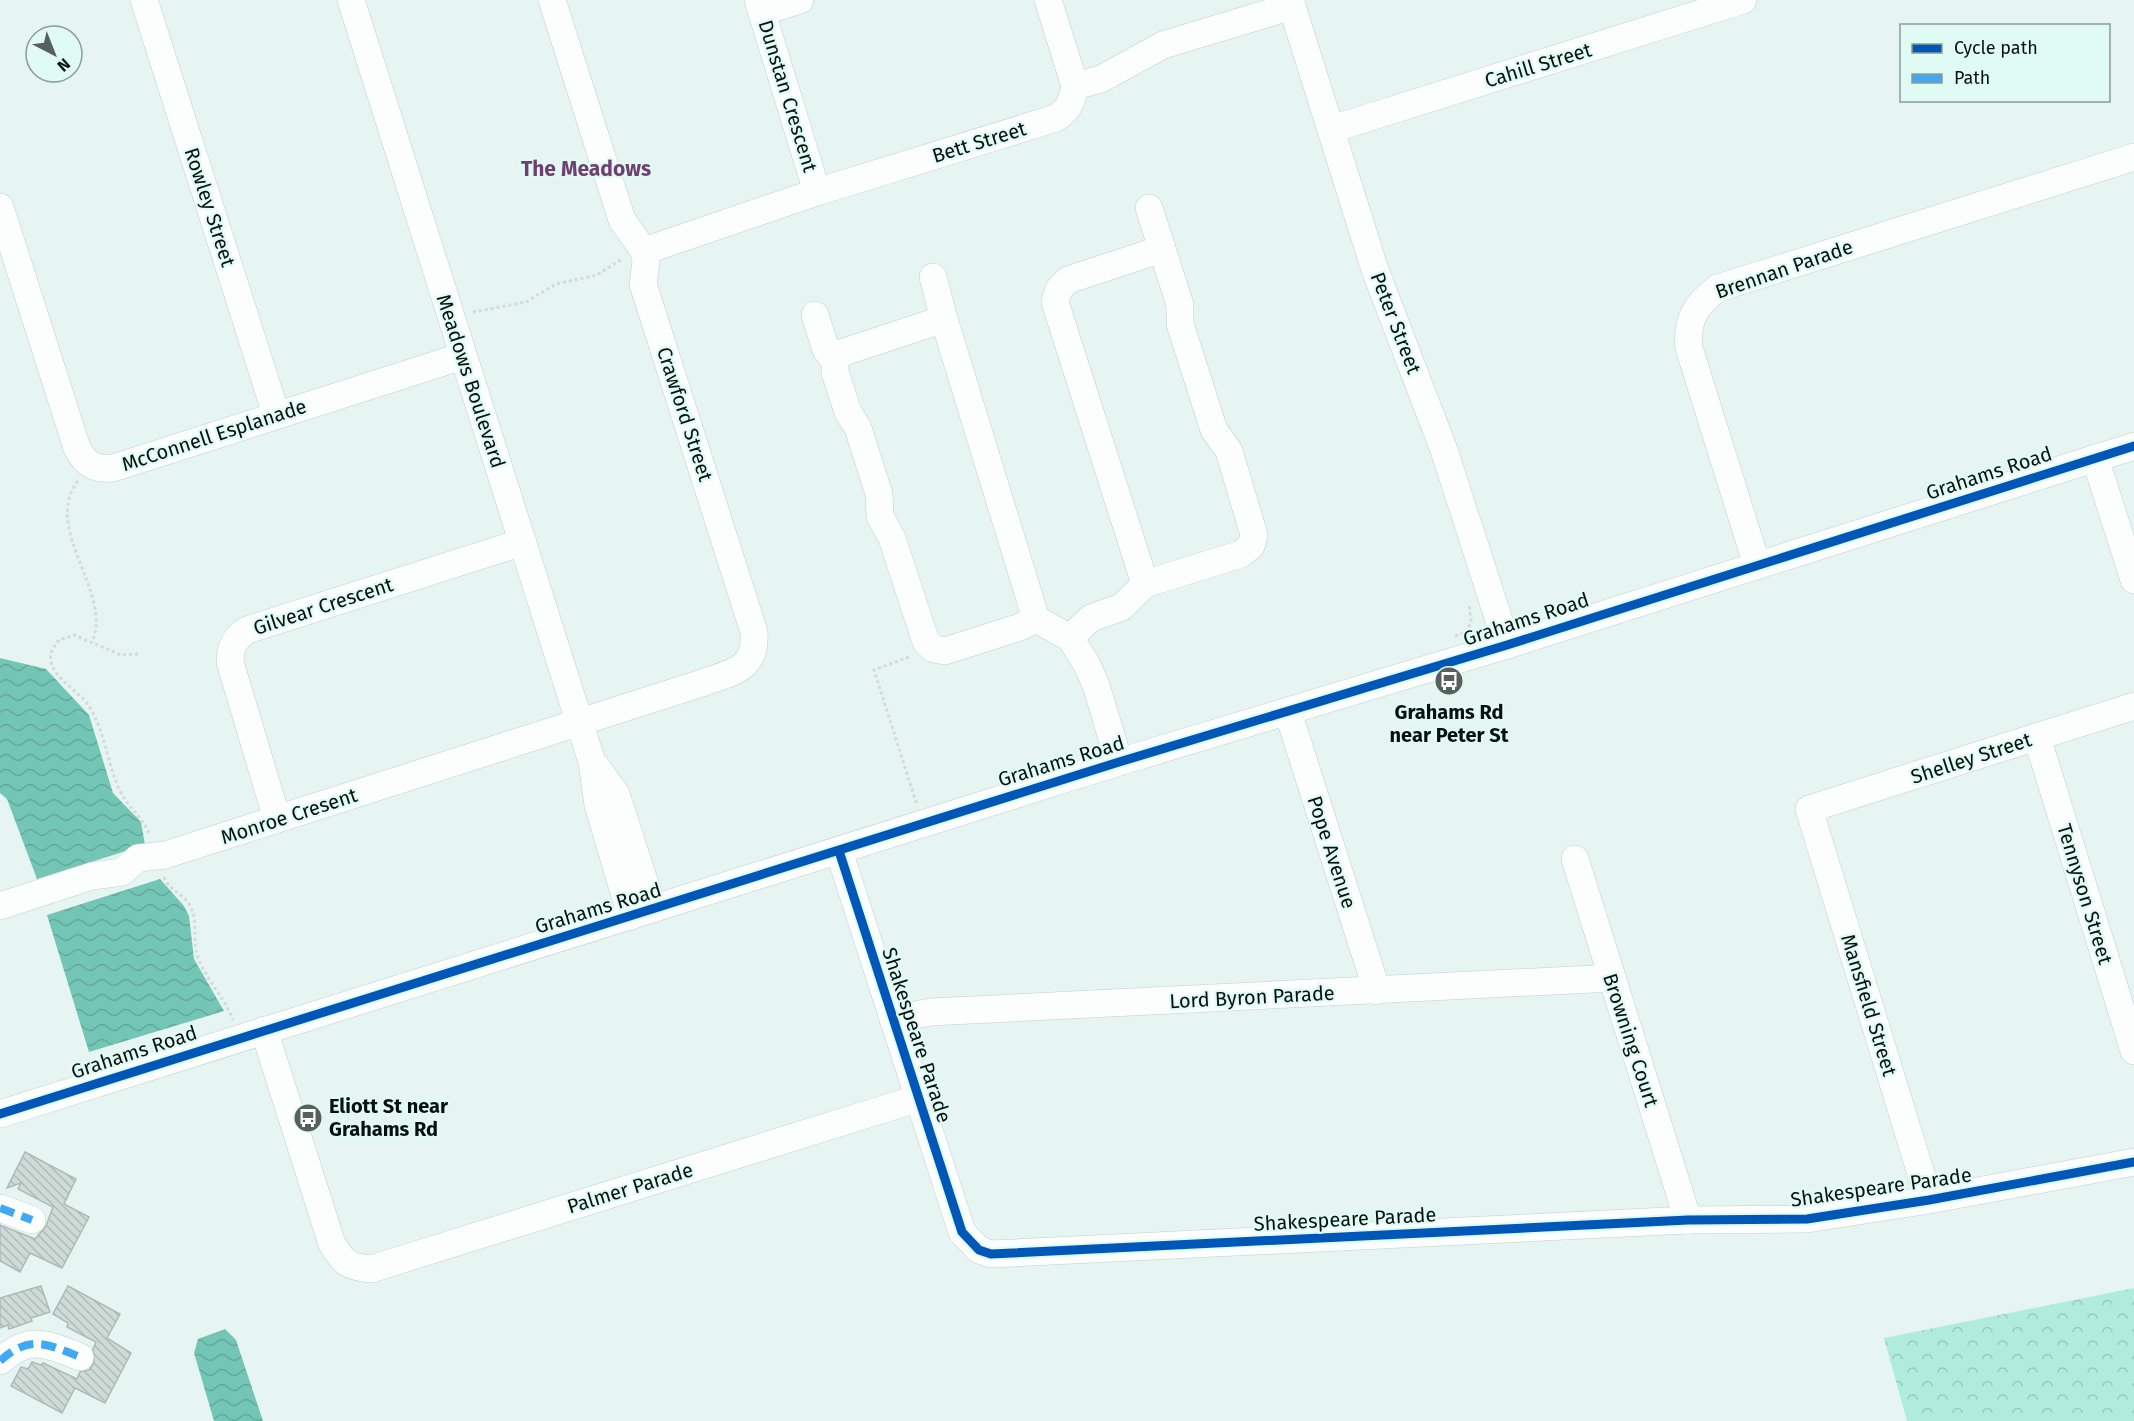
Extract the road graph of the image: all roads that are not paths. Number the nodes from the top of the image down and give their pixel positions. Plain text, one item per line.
1 (144, 0) edge
2 (351, 0) edge
3 (552, 0) edge
4 (800, 0) edge
5 (1048, 0) edge
6 (1743, 0) edge
7 (1291, 3) edge
8 (760, 6) edge
9 (1075, 86) junction
10 (1332, 129) junction
11 (2134, 157) edge
12 (817, 192) junction
13 (0, 207) edge
14 (1149, 208) dead end
15 (1162, 249) junction
16 (644, 251) junction
17 (933, 277) dead end
18 (814, 315) dead end
19 (944, 319) junction
20 (464, 356) junction
21 (835, 361) junction
22 (276, 414) junction
23 (2134, 446) edge
24 (2095, 458) junction
25 (523, 542) junction
26 (1757, 565) junction
27 (2134, 580) edge
28 (1145, 584) junction
29 (1036, 619) junction
30 (1070, 638) junction
31 (1507, 645) junction
32 (2134, 706) edge
33 (1288, 712) junction
34 (580, 722) junction
35 (2037, 737) junction
36 (1119, 762) junction
37 (1809, 809) joint
38 (278, 819) junction
39 (839, 851) junction
40 (1575, 859) dead end
41 (0, 906) edge
42 (642, 913) junction
43 (1612, 978) junction
44 (1377, 991) junction
45 (893, 1019) junction
46 (264, 1030) junction
47 (2134, 1051) edge
48 (919, 1098) junction
49 (0, 1114) edge
50 (2134, 1162) edge
51 (1929, 1200) junction
52 (0, 1208) edge
53 (32, 1220) dead end
54 (1688, 1220) junction
55 (80, 1357) dead end
56 (0, 1361) edge

1 - 22 street, Rowley Street
2 - 20 street, Meadows Boulevard
3 - 16 street
4 - 8 street
5 - 9 street
6 - 10 street, Cahill Street
7 - 9 street
7 - 10 street, Peter Street
8 - 12 street, Dunstan Crescent
9 - 12 street, Bett Street
10 - 31 street, Peter Street
11 - 26 street, Brennan Parade
12 - 16 street, Bett Street
13 - 22 street, McConnell Esplanade
14 - 15 street
15 - 28 street
15 - 28 street
16 - 34 street, Crawford Street
17 - 19 street
18 - 21 street
19 - 21 street
19 - 29 street
20 - 22 street, McConnell Esplanade
20 - 25 street, Meadows Boulevard
21 - 29 street
23 - 24 street, Grahams Road
24 - 26 street, Grahams Road
24 - 27 street
25 - 34 street, Meadows Boulevard
25 - 38 street, Gilvear Crescent
26 - 31 street, Grahams Road
28 - 30 street
29 - 30 street
30 - 36 street
31 - 33 street, Grahams Road
32 - 35 street, Shelley Street
33 - 36 street, Grahams Road
33 - 44 street, Pope Avenue
34 - 38 street, Monroe Cresent
34 - 42 street, Meadows Boulevard
35 - 37 street, Shelley Street
35 - 47 street, Tennyson Street
36 - 39 street, Grahams Road
37 - 51 street, Mansfield Street
38 - 41 street, Monroe Cresent
39 - 42 street, Grahams Road
39 - 45 street, Shakespeare Parade
40 - 43 street, Browning Court
42 - 46 street, Grahams Road
43 - 44 street, Lord Byron Parade
43 - 54 street, Browning Court
44 - 45 street, Lord Byron Parade
45 - 48 street, Shakespeare Parade
46 - 48 street, Palmer Parade
46 - 49 street, Grahams Road
48 - 54 street, Shakespeare Parade
50 - 51 street, Shakespeare Parade
51 - 54 street, Shakespeare Parade
52 - 53 street
55 - 56 street

